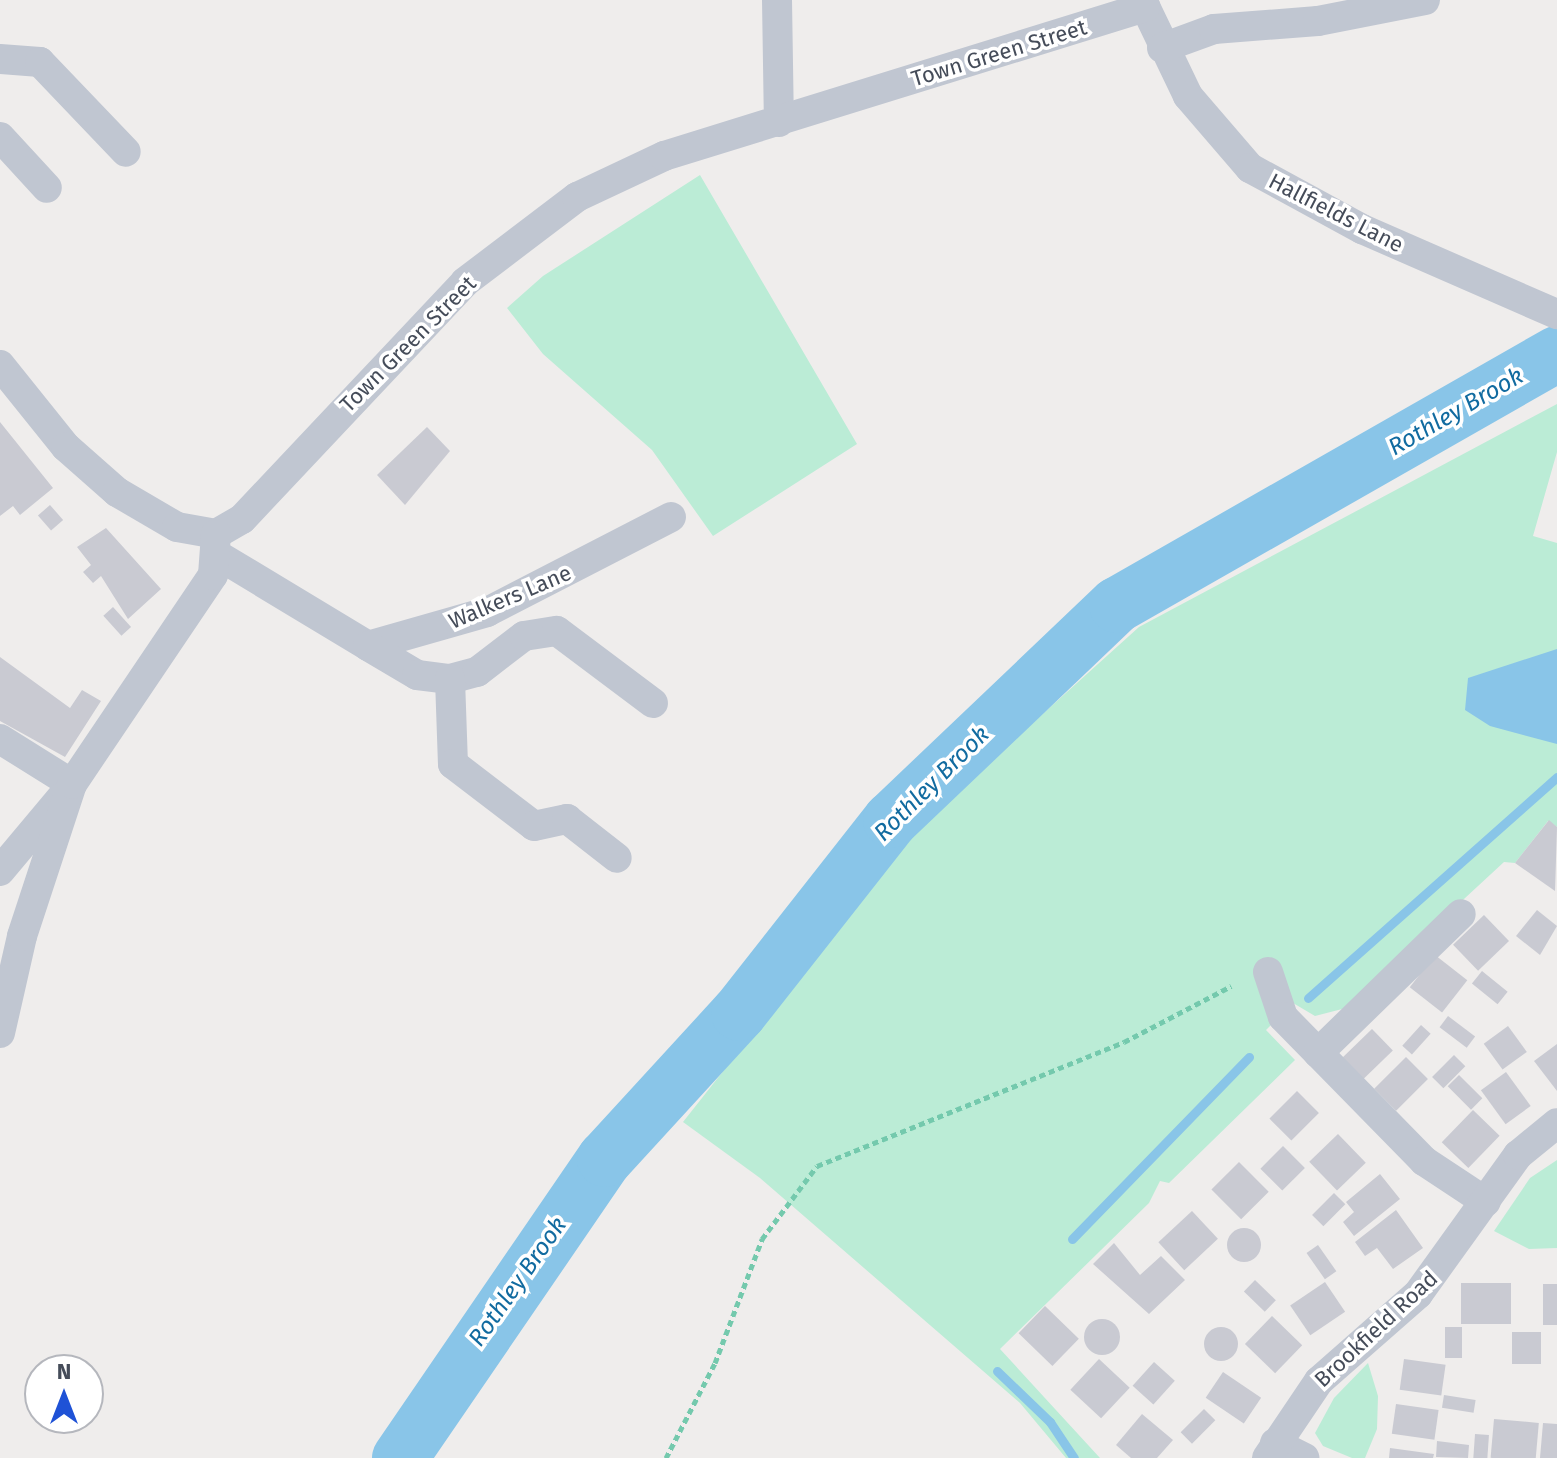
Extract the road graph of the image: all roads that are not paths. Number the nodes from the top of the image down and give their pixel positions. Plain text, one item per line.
1 (777, 0) edge
2 (1425, 0) edge
3 (1144, 4) edge
4 (1162, 48) junction
5 (0, 59) edge
6 (779, 122) junction
7 (0, 137) edge
8 (126, 152) dead end
9 (47, 188) dead end
10 (1557, 314) edge
11 (0, 365) edge
12 (671, 517) dead end
13 (218, 545) junction
14 (368, 646) junction
15 (450, 679) junction
16 (646, 687) dead end
17 (0, 739) edge
18 (72, 784) junction
19 (617, 858) dead end
20 (0, 871) edge
21 (1461, 914) dead end
22 (1268, 972) dead end
23 (0, 1033) edge
24 (1308, 1043) junction
25 (1557, 1123) edge
26 (1486, 1202) junction
27 (1271, 1451) edge
28 (1304, 1458) edge

1 - 6 street
2 - 4 street
3 - 4 street, Hallfields Lane
3 - 6 street, Town Green Street
4 - 10 street, Hallfields Lane
5 - 8 street
6 - 13 street, Town Green Street
7 - 9 street
11 - 13 street
12 - 14 street, Walkers Lane
13 - 14 street
13 - 18 street, Town Green Street
14 - 15 street
15 - 16 street
15 - 19 street
17 - 18 street
18 - 20 street
18 - 23 street, Town Green Street
21 - 24 street
22 - 24 street
24 - 26 street
25 - 26 street, Brookfield Road
26 - 27 street, Brookfield Road
27 - 28 street

